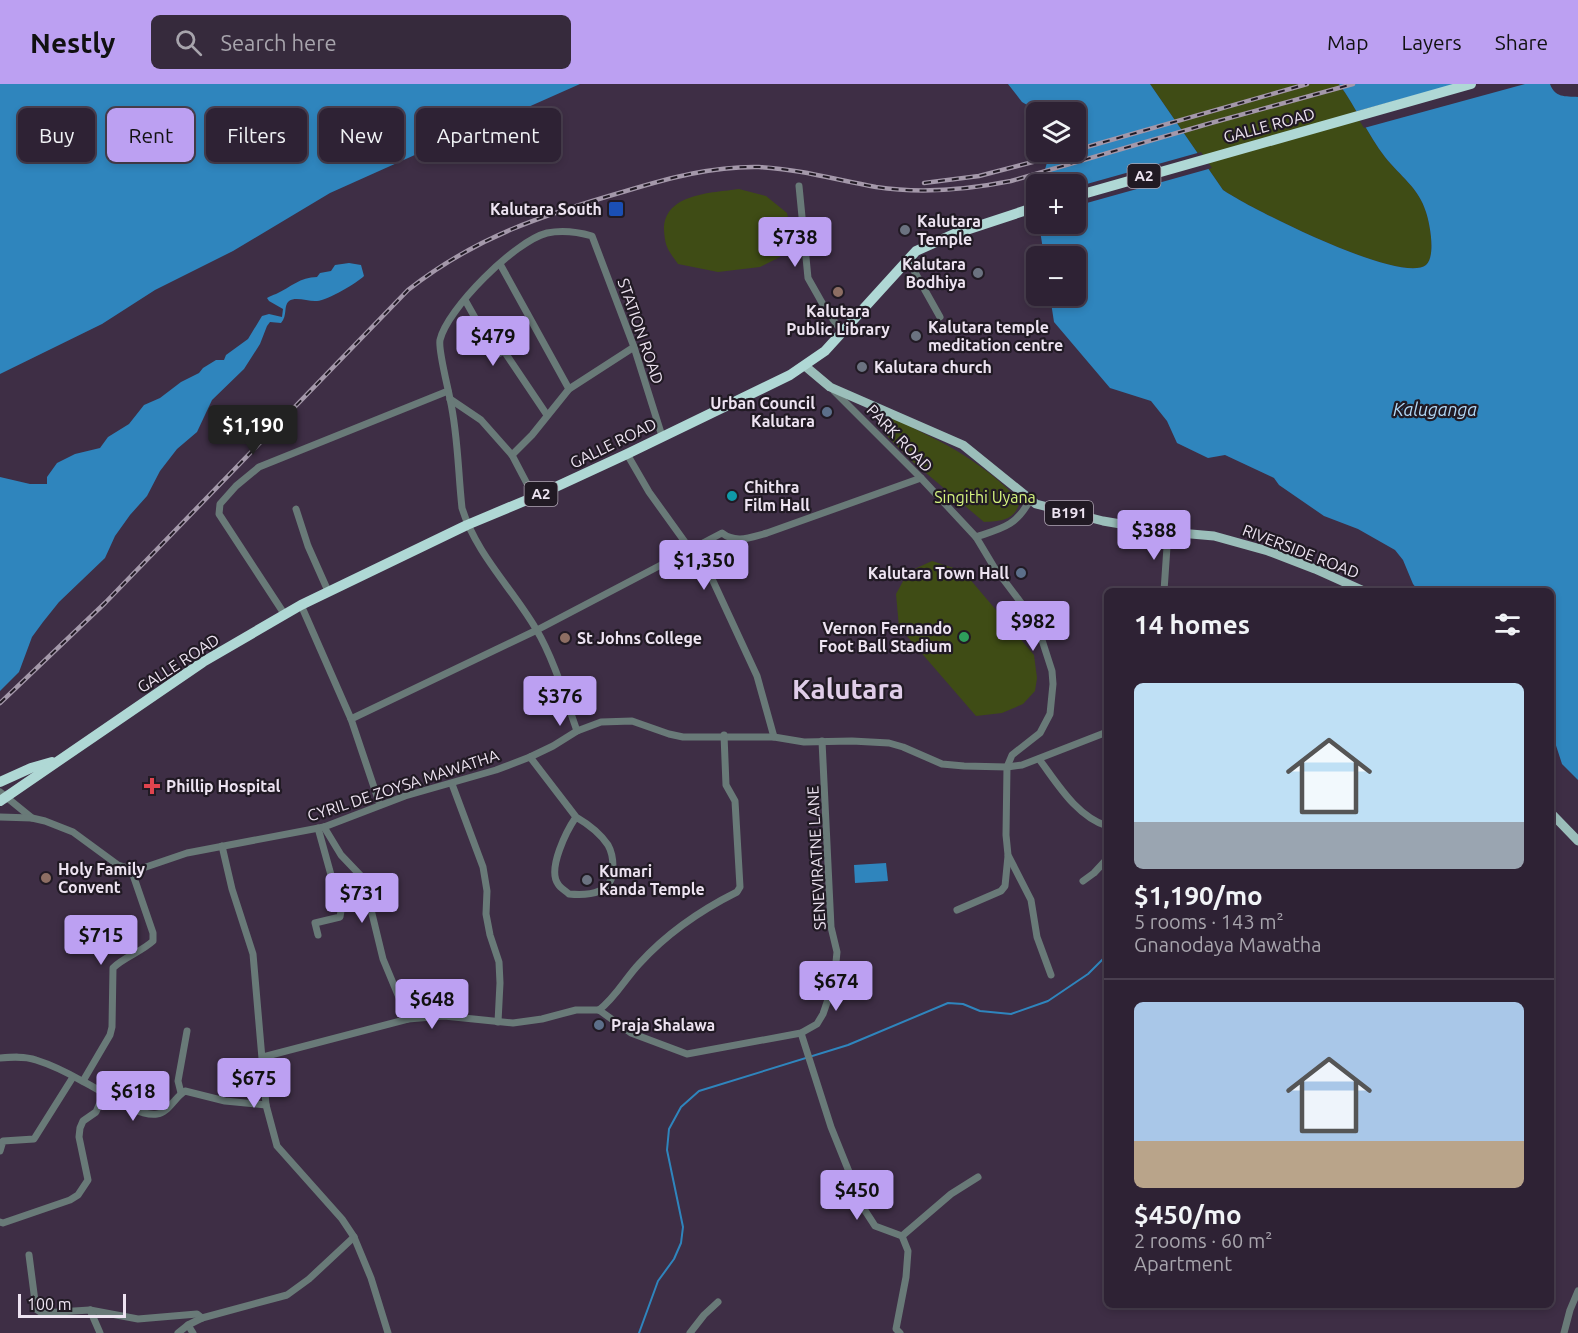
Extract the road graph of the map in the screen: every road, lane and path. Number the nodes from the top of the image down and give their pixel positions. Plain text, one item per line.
1 (1471, 84) edge
2 (799, 186) dead end
3 (1086, 193) edge
4 (1026, 210) edge
5 (908, 260) junction
6 (500, 264) junction
7 (465, 300) junction
8 (940, 317) dead end
9 (842, 332) junction
10 (634, 347) junction
11 (804, 366) junction
12 (830, 387) junction
13 (569, 389) junction
14 (447, 391) junction
15 (450, 399) junction
16 (547, 415) junction
17 (662, 436) junction
18 (627, 454) junction
19 (512, 455) junction
20 (921, 478) junction
21 (534, 497) junction
22 (1030, 500) junction
23 (296, 509) dead end
24 (467, 525) junction
25 (1168, 532) junction
26 (976, 537) junction
27 (690, 549) junction
28 (1164, 588) edge
29 (1357, 588) edge
30 (328, 591) junction
31 (301, 605) junction
32 (285, 615) junction
33 (537, 630) junction
34 (351, 719) junction
35 (577, 731) junction
36 (1104, 733) edge
37 (724, 735) junction
38 (774, 737) junction
39 (822, 741) junction
40 (530, 757) junction
41 (1039, 759) junction
42 (58, 760) junction
43 (1007, 767) junction
44 (0, 782) edge
45 (452, 784) junction
46 (2, 797) edge
47 (380, 805) junction
48 (1554, 816) edge
49 (0, 817) edge
50 (576, 817) junction
51 (32, 818) junction
52 (1104, 825) edge
53 (321, 827) junction
54 (1578, 841) edge
55 (222, 846) junction
56 (1008, 855) junction
57 (1104, 862) edge
58 (131, 869) junction
59 (1083, 881) dead end
60 (957, 910) dead end
61 (318, 935) dead end
62 (1051, 975) dead end
63 (599, 1010) junction
64 (408, 1019) junction
65 (498, 1022) junction
66 (187, 1031) dead end
67 (801, 1034) junction
68 (263, 1057) junction
69 (0, 1058) edge
70 (74, 1077) junction
71 (82, 1081) junction
72 (105, 1093) junction
73 (181, 1094) junction
74 (266, 1105) junction
75 (0, 1151) edge
76 (978, 1177) dead end
77 (0, 1222) edge
78 (902, 1236) junction
79 (354, 1237) junction
80 (29, 1255) dead end
81 (1578, 1291) edge
82 (718, 1302) dead end
83 (90, 1310) junction
84 (202, 1318) junction
85 (188, 1325) junction
86 (386, 1332) edge
87 (100, 1333) edge
88 (178, 1333) edge
89 (193, 1333) edge
90 (690, 1333) edge
91 (900, 1333) edge
92 (1564, 1333) edge

1 - 3 highway, GALLE ROAD / A2
2 - 9 street
4 - 5 highway, GALLE ROAD / A2
5 - 8 street
5 - 9 highway, GALLE ROAD / A2
6 - 7 street
6 - 10 street, STATION ROAD
6 - 13 street
7 - 14 street
7 - 16 street
9 - 11 highway, GALLE ROAD / A2
10 - 13 street
10 - 17 street, STATION ROAD
11 - 12 main road, RIVERSIDE ROAD / B191
11 - 17 highway, GALLE ROAD / A2
12 - 20 street, PARK ROAD
12 - 22 main road, RIVERSIDE ROAD / B191
13 - 16 street
14 - 15 street
14 - 32 street
15 - 19 street
15 - 24 street
16 - 19 street
17 - 18 highway, GALLE ROAD / A2
18 - 21 highway, GALLE ROAD / A2
18 - 27 street
19 - 21 street
20 - 26 street, PARK ROAD
20 - 27 street
21 - 24 highway, GALLE ROAD / A2
22 - 25 main road, RIVERSIDE ROAD / B191
22 - 26 street
23 - 30 street
24 - 30 highway, GALLE ROAD / A2
24 - 33 street
25 - 28 street
25 - 29 main road, RIVERSIDE ROAD / B191
26 - 43 street, PARK ROAD
27 - 33 street
27 - 38 street
30 - 31 highway, GALLE ROAD / A2
31 - 32 highway, GALLE ROAD / A2
31 - 34 street
32 - 42 highway, GALLE ROAD / A2
33 - 34 street
33 - 35 street
34 - 47 street
35 - 37 street, CYRIL DE ZOYSA MAWATHA
35 - 40 street, CYRIL DE ZOYSA MAWATHA
36 - 41 street, CYRIL DE ZOYSA MAWATHA
37 - 38 street, CYRIL DE ZOYSA MAWATHA
37 - 63 street
38 - 39 street, CYRIL DE ZOYSA MAWATHA
39 - 43 street, CYRIL DE ZOYSA MAWATHA
39 - 67 street, SENEVIRATNE LANE
40 - 45 street, CYRIL DE ZOYSA MAWATHA
40 - 50 street
41 - 43 street, CYRIL DE ZOYSA MAWATHA
41 - 52 street
42 - 44 highway, GALLE ROAD / A2
42 - 46 highway, GALLE ROAD / A2
43 - 56 street
45 - 47 street, CYRIL DE ZOYSA MAWATHA
45 - 65 street
46 - 51 street
47 - 53 street, CYRIL DE ZOYSA MAWATHA
48 - 54 main road
49 - 51 street
50 - 50 street
51 - 58 street
53 - 55 street, CYRIL DE ZOYSA MAWATHA
53 - 61 street
53 - 64 street
55 - 58 street, CYRIL DE ZOYSA MAWATHA
55 - 68 street
56 - 60 street
56 - 62 street
57 - 59 street
58 - 71 street
63 - 65 street
63 - 67 street
64 - 65 street
64 - 68 street
66 - 73 street
67 - 78 street
68 - 74 street
69 - 70 street
70 - 71 street
70 - 75 street
71 - 72 street
72 - 73 street
72 - 77 street
73 - 74 street
74 - 79 street
76 - 78 street
78 - 91 street
79 - 84 street
79 - 86 street
80 - 83 street
81 - 92 street
82 - 90 street
83 - 84 street
83 - 87 street
84 - 85 street
85 - 88 street
85 - 89 street

